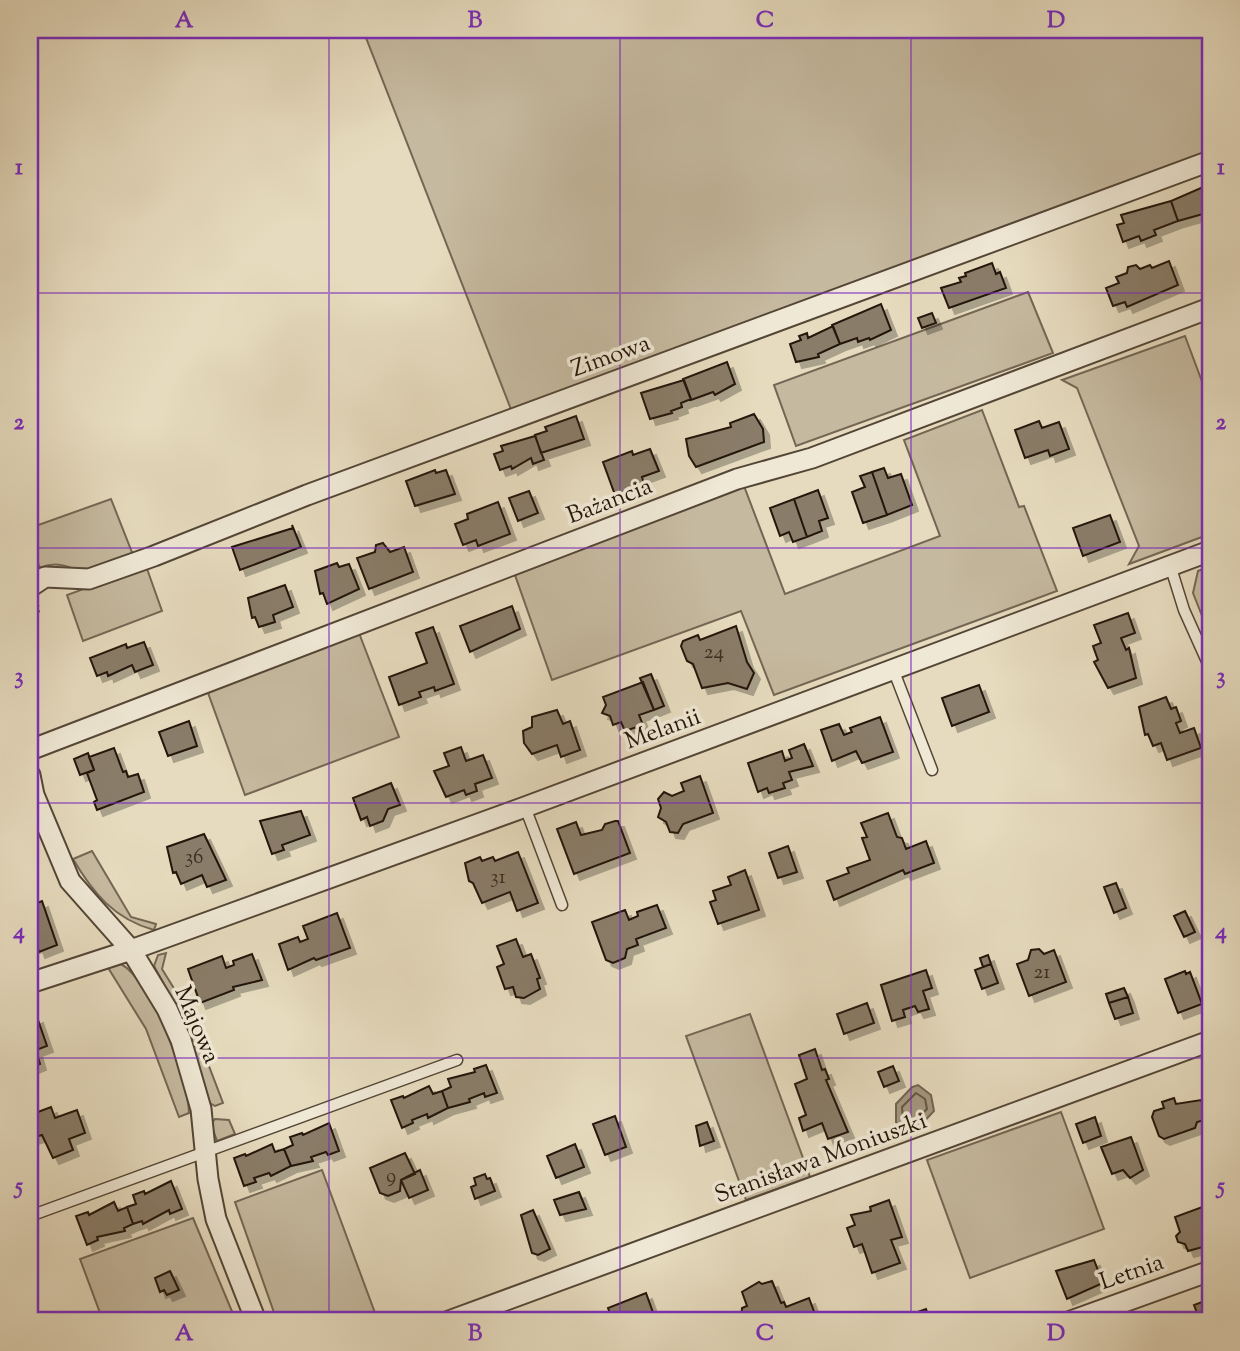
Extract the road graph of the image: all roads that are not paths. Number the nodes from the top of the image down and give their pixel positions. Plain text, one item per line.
1 (1210, 162) edge
2 (1210, 308) edge
3 (1210, 551) edge
4 (1170, 565) junction
5 (33, 591) edge
6 (1210, 668) edge
7 (893, 669) junction
8 (30, 750) edge
9 (932, 770) dead end
10 (30, 775) edge
11 (525, 807) junction
12 (562, 905) dead end
13 (131, 950) junction
14 (30, 983) edge
15 (1210, 1041) edge
16 (457, 1060) dead end
17 (206, 1151) junction
18 (30, 1216) edge
19 (1210, 1271) edge
20 (256, 1321) edge
21 (449, 1321) edge
22 (1071, 1321) edge

1 - 5 street, Zimowa
2 - 8 street, Bażancia
3 - 4 street, Melanii
4 - 6 lane
4 - 7 street, Melanii
7 - 9 lane
7 - 11 street, Melanii
10 - 13 street, Majowa
11 - 12 lane
11 - 13 street, Melanii
13 - 14 street, Melanii
13 - 17 street, Majowa
15 - 21 street, Stanisława Moniuszki
16 - 17 lane
17 - 18 lane
17 - 20 street, Majowa
19 - 22 street, Letnia

